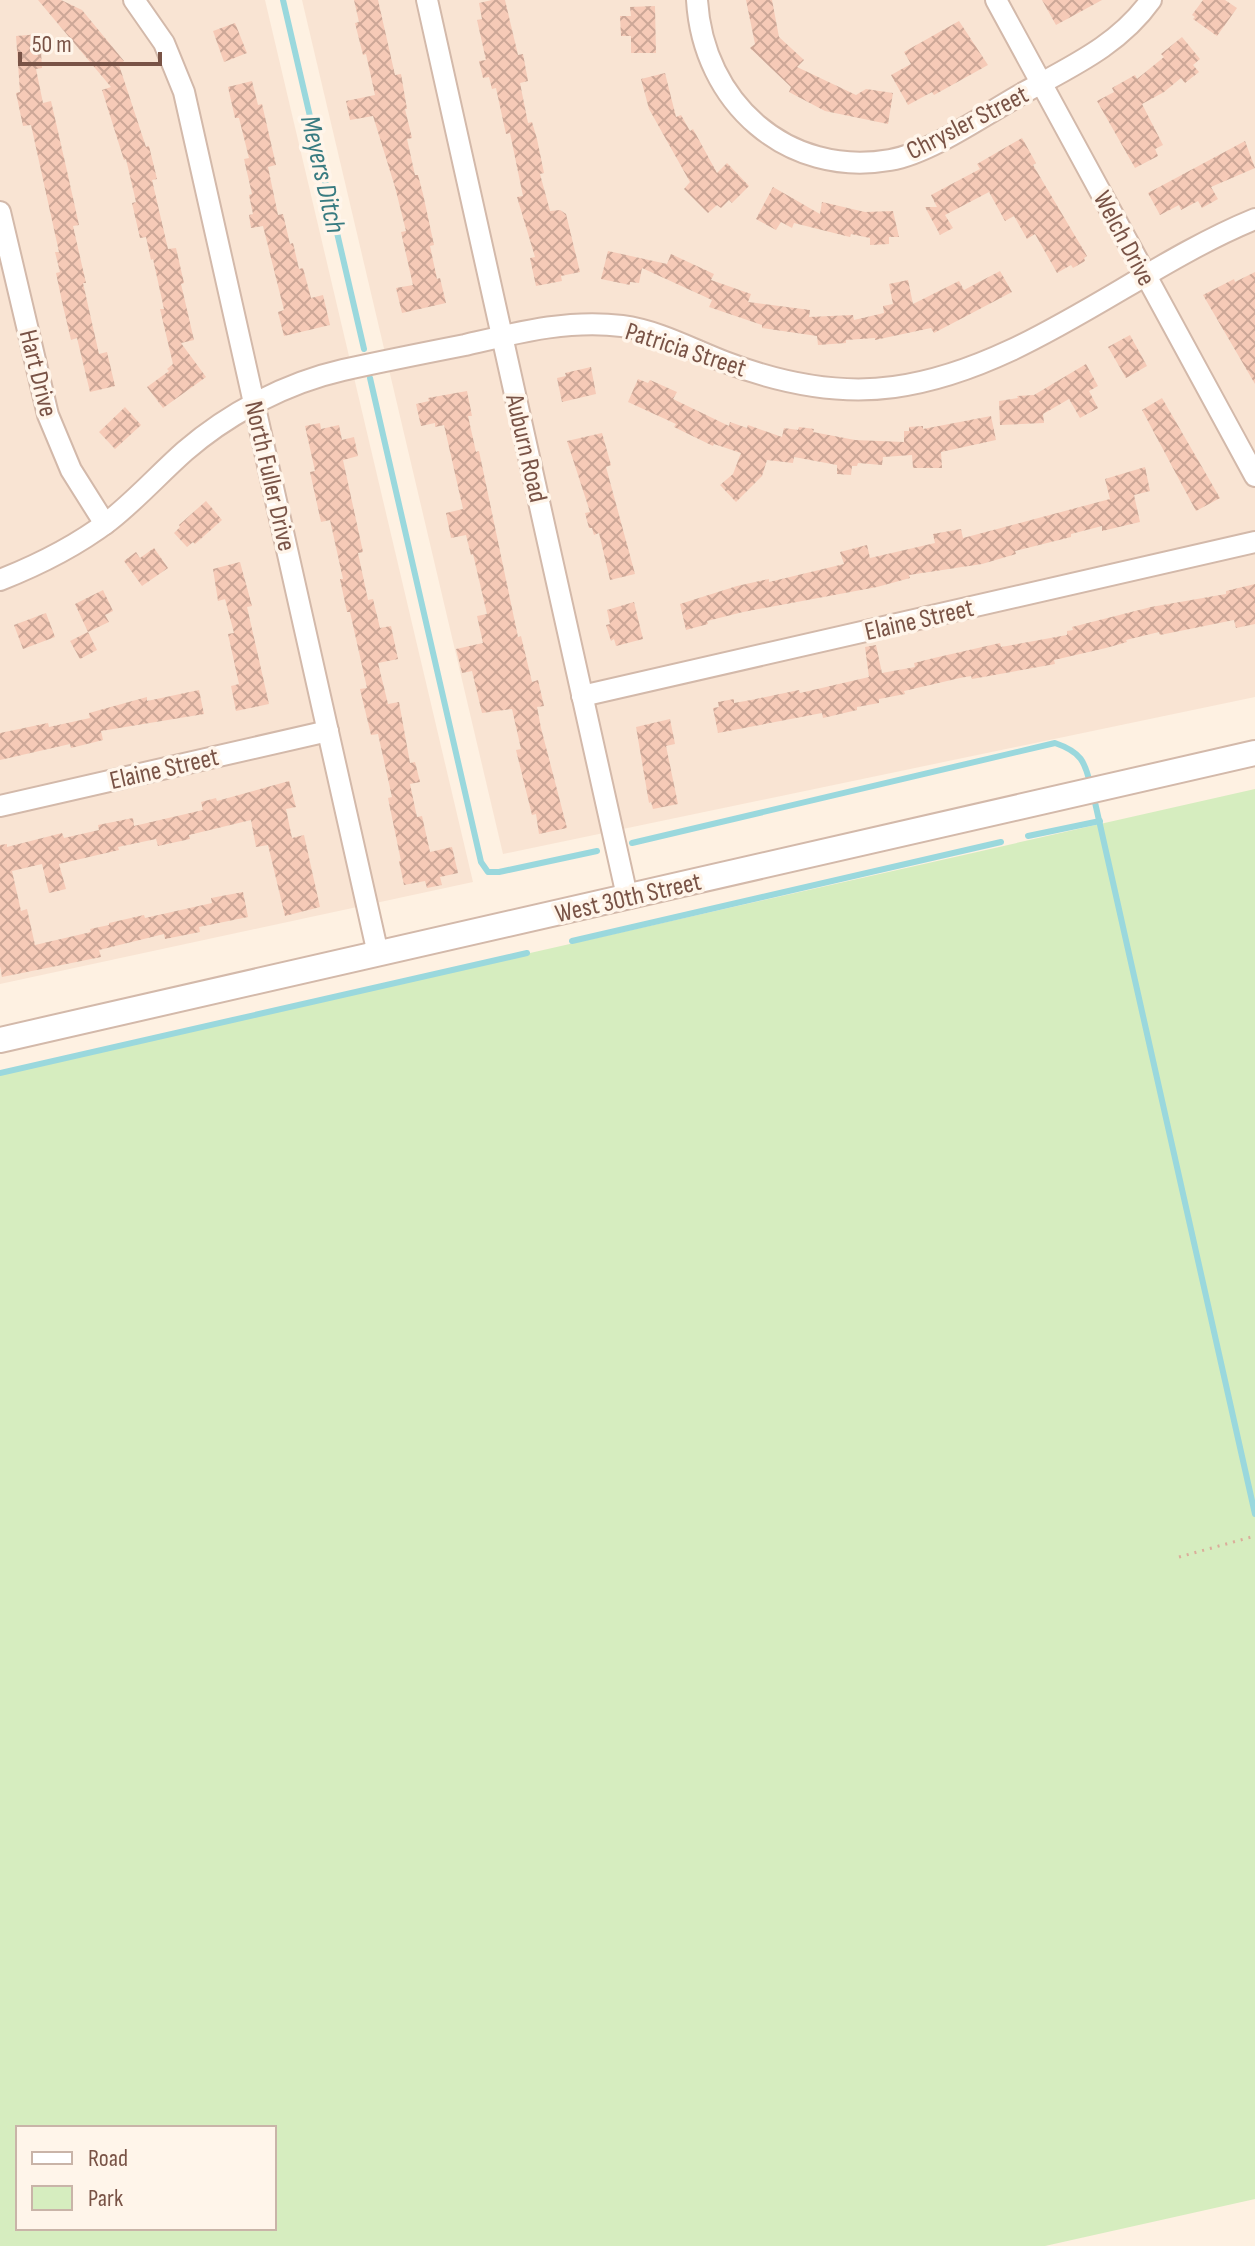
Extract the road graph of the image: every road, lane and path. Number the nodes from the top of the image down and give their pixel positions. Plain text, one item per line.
1 (427, 0) edge
2 (697, 0) edge
3 (996, 0) edge
4 (1151, 0) edge
5 (137, 4) edge
6 (1041, 83) junction
7 (0, 212) edge
8 (1255, 219) edge
9 (1145, 276) junction
10 (502, 337) junction
11 (255, 404) junction
12 (1255, 476) edge
13 (105, 524) junction
14 (1255, 542) edge
15 (0, 580) edge
16 (582, 696) junction
17 (328, 731) junction
18 (1255, 753) edge
19 (0, 806) edge
20 (627, 896) junction
21 (378, 954) junction
22 (0, 1040) edge
23 (1255, 1536) edge
24 (1179, 1557) dead end

1 - 10 street, Auburn Road
2 - 6 street, Chrysler Street
3 - 6 street, Welch Drive
4 - 6 street, Chrysler Street
5 - 11 street, North Fuller Drive
6 - 9 street, Welch Drive
7 - 13 street, Hart Drive
8 - 9 street, Patricia Street
9 - 10 street, Patricia Street
9 - 12 street, Welch Drive
10 - 11 street, Patricia Street
10 - 16 street, Auburn Road
11 - 13 street, Patricia Street
11 - 17 street, North Fuller Drive
13 - 15 street, Patricia Street
14 - 16 street, Elaine Street
16 - 20 street, Auburn Road
17 - 19 street, Elaine Street
17 - 21 street, North Fuller Drive
18 - 20 street, West 30th Street
20 - 21 street, West 30th Street
21 - 22 street, West 30th Street
23 - 24 path

